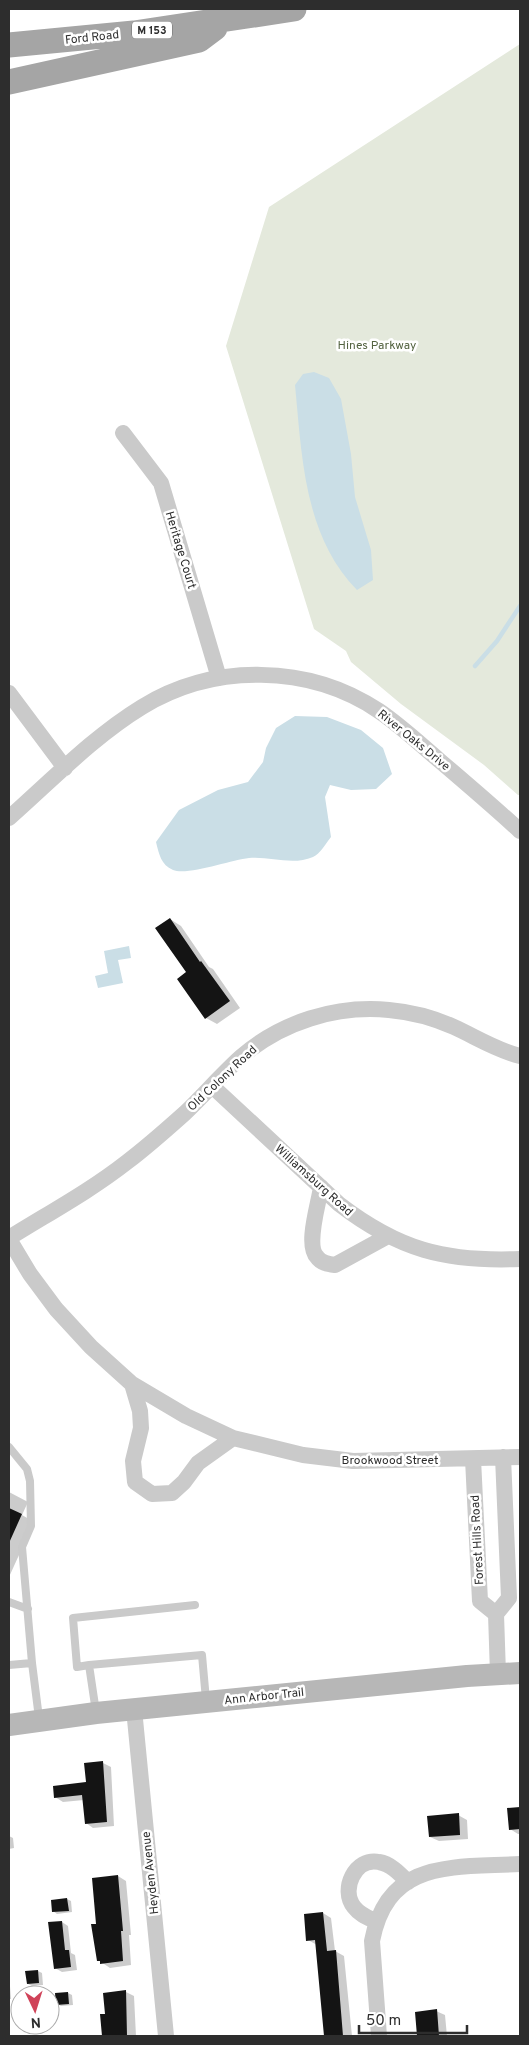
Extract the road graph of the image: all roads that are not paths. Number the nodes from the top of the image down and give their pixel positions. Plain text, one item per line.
1 (294, 9) edge
2 (228, 19) junction
3 (9, 46) edge
4 (9, 82) edge
5 (123, 433) dead end
6 (219, 678) junction
7 (9, 693) edge
8 (65, 768) junction
9 (9, 818) edge
10 (520, 831) edge
11 (520, 1056) edge
12 (212, 1086) junction
13 (321, 1187) junction
14 (388, 1236) junction
15 (9, 1238) edge
16 (520, 1259) edge
17 (132, 1384) junction
18 (233, 1438) junction
19 (9, 1447) edge
20 (520, 1457) edge
21 (503, 1458) junction
22 (473, 1459) junction
23 (9, 1602) edge
24 (195, 1605) dead end
25 (28, 1609) junction
26 (496, 1614) junction
27 (32, 1663) junction
28 (9, 1666) edge
29 (89, 1666) junction
30 (509, 1674) edge
31 (206, 1702) junction
32 (134, 1709) junction
33 (96, 1713) junction
34 (40, 1720) junction
35 (9, 1725) edge
36 (520, 1864) edge
37 (408, 1882) junction
38 (377, 1922) junction
39 (166, 2036) edge
40 (379, 2036) edge

1 - 2 main road, Ford Road / M 153
2 - 3 main road, Ford Road / M 153
2 - 4 main road
5 - 6 street, Heritage Court
6 - 8 street, River Oaks Drive
6 - 10 street, River Oaks Drive
7 - 8 street
8 - 9 street, River Oaks Drive
11 - 12 street, Old Colony Road
12 - 13 street, Williamsburg Road
12 - 15 street, Old Colony Road
13 - 14 street, Williamsburg Road
13 - 14 street
14 - 16 street, Williamsburg Road
15 - 17 street, Brookwood Street
17 - 18 street, Brookwood Street
17 - 18 street
18 - 22 street, Brookwood Street
19 - 25 lane
20 - 21 street, Brookwood Street
21 - 22 street, Brookwood Street
21 - 26 street
22 - 26 street, Forest Hills Road
23 - 25 lane
24 - 29 lane
25 - 27 lane
26 - 30 street
27 - 28 lane
27 - 34 lane
29 - 31 lane
29 - 33 lane
30 - 31 street, Ann Arbor Trail
31 - 32 street, Ann Arbor Trail
32 - 33 street, Ann Arbor Trail
32 - 39 street, Heyden Avenue
33 - 34 street, Ann Arbor Trail
34 - 35 street, Ann Arbor Trail
36 - 37 street
37 - 38 street
37 - 38 street
38 - 40 street

